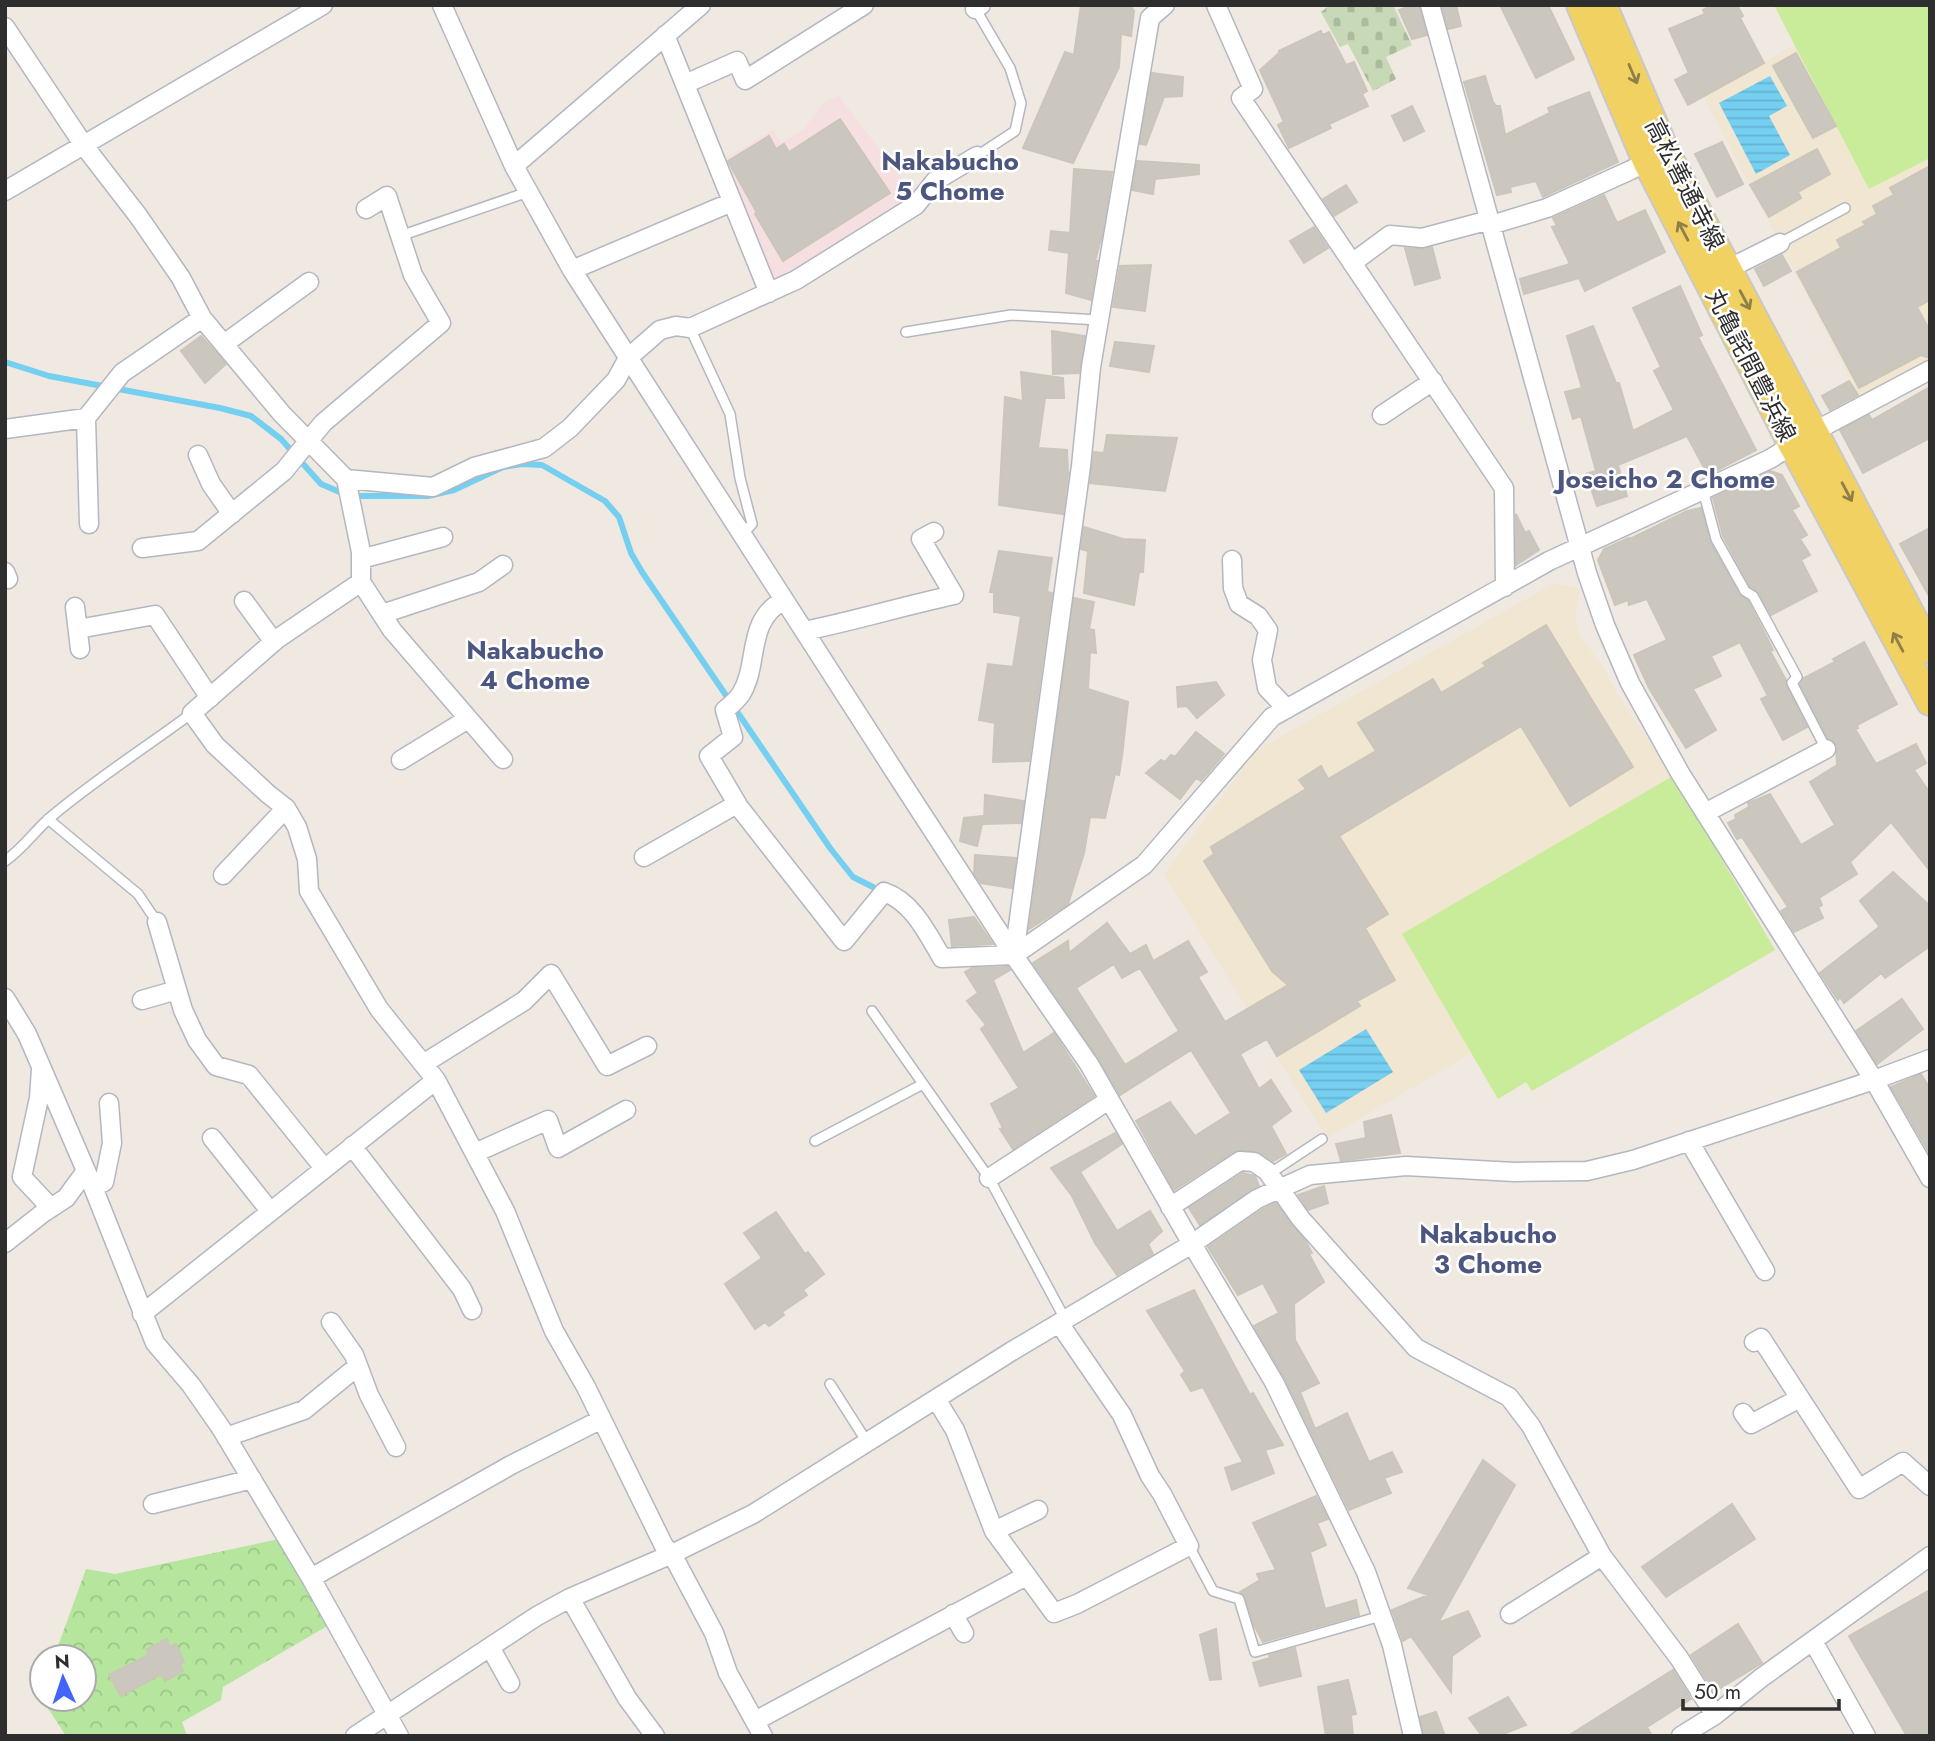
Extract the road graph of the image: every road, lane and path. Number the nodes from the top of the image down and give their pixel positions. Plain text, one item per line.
1 (323, 5) edge
2 (442, 5) edge
3 (701, 5) edge
4 (864, 5) edge
5 (1216, 5) edge
6 (1430, 5) edge
7 (977, 6) edge
8 (1156, 8) edge
9 (1599, 10) edge
10 (5, 27) edge
11 (665, 35) junction
12 (685, 84) junction
13 (85, 146) junction
14 (977, 156) joint
15 (1656, 156) junction
16 (514, 166) junction
17 (5, 191) edge
18 (528, 192) junction
19 (732, 202) junction
20 (1845, 208) dead end
21 (366, 209) dead end
22 (1491, 225) junction
23 (400, 236) junction
24 (1780, 243) joint
25 (1352, 263) junction
26 (572, 270) junction
27 (1718, 274) junction
28 (309, 282) dead end
29 (769, 293) junction
30 (202, 318) junction
31 (1099, 320) junction
32 (690, 328) junction
33 (906, 332) dead end
34 (224, 344) junction
35 (628, 358) junction
36 (1930, 370) edge
37 (1433, 382) junction
38 (1382, 415) dead end
39 (86, 418) junction
40 (5, 429) edge
41 (1815, 432) junction
42 (307, 443) junction
43 (1792, 445) junction
44 (198, 455) dead end
45 (348, 489) junction
46 (1703, 490) junction
47 (232, 514) junction
48 (89, 524) dead end
49 (934, 532) dead end
50 (742, 535) junction
51 (443, 537) dead end
52 (142, 548) dead end
53 (1581, 548) junction
54 (361, 559) junction
55 (1232, 560) dead end
56 (503, 565) dead end
57 (361, 582) junction
58 (1505, 587) junction
59 (784, 600) junction
60 (244, 601) dead end
61 (75, 607) dead end
62 (382, 614) junction
63 (78, 629) junction
64 (804, 631) junction
65 (274, 642) junction
66 (80, 649) dead end
67 (1930, 650) edge
68 (1923, 673) edge
69 (210, 698) junction
70 (1930, 702) edge
71 (1287, 709) junction
72 (192, 713) junction
73 (468, 719) junction
74 (1826, 749) joint
75 (503, 759) dead end
76 (401, 760) dead end
77 (737, 804) junction
78 (286, 808) junction
79 (1705, 813) junction
80 (48, 819) junction
81 (644, 857) dead end
82 (5, 861) edge
83 (223, 875) dead end
84 (157, 922) joint
85 (1014, 955) junction
86 (177, 990) junction
87 (5, 998) edge
88 (142, 1000) dead end
89 (872, 1011) dead end
90 (647, 1046) dead end
91 (1930, 1059) edge
92 (423, 1064) junction
93 (41, 1066) junction
94 (436, 1080) junction
95 (1874, 1080) junction
96 (923, 1084) junction
97 (1110, 1100) junction
98 (109, 1103) dead end
99 (626, 1110) dead end
100 (212, 1138) dead end
101 (1322, 1139) dead end
102 (815, 1141) dead end
103 (1689, 1141) junction
104 (352, 1146) junction
105 (475, 1153) junction
106 (324, 1168) junction
107 (989, 1178) junction
108 (1930, 1178) edge
109 (90, 1179) junction
110 (1274, 1181) junction
111 (1170, 1207) junction
112 (51, 1208) junction
113 (270, 1211) junction
114 (5, 1243) edge
115 (1192, 1244) junction
116 (1765, 1271) dead end
117 (472, 1310) dead end
118 (142, 1314) junction
119 (1062, 1321) junction
120 (331, 1322) dead end
121 (1754, 1342) dead end
122 (358, 1366) junction
123 (830, 1384) dead end
124 (1800, 1398) junction
125 (936, 1399) junction
126 (1743, 1413) dead end
127 (600, 1420) junction
128 (226, 1437) junction
129 (867, 1442) junction
130 (396, 1447) dead end
131 (252, 1479) junction
132 (1930, 1486) edge
133 (153, 1504) dead end
134 (1038, 1510) dead end
135 (994, 1531) junction
136 (1189, 1546) junction
137 (673, 1554) junction
138 (1602, 1556) junction
139 (1930, 1556) edge
140 (1026, 1576) junction
141 (311, 1577) junction
142 (570, 1598) junction
143 (953, 1614) junction
144 (1510, 1614) dead end
145 (1381, 1616) junction
146 (964, 1633) dead end
147 (1813, 1641) junction
148 (490, 1647) junction
149 (510, 1683) dead end
150 (389, 1715) junction
151 (1715, 1715) junction
152 (759, 1728) edge
153 (355, 1736) edge
154 (399, 1736) edge
155 (655, 1736) edge
156 (1413, 1736) edge
157 (1681, 1736) edge
158 (1866, 1736) edge

1 - 13 street
2 - 16 street
3 - 11 street
4 - 12 street
5 - 25 street
6 - 22 street
7 - 14 lane
8 - 31 street
9 - 15 main road, 高松善通寺線
10 - 13 street
11 - 12 street
11 - 16 street
12 - 19 street
13 - 17 street
13 - 30 street
14 - 29 street
15 - 22 street
15 - 27 main road, 高松善通寺線
16 - 18 street
18 - 23 lane
18 - 26 street
19 - 26 street
19 - 29 street
20 - 24 lane
21 - 23 street
22 - 25 street
22 - 53 street
23 - 42 street
24 - 27 street
25 - 37 street
26 - 35 street
27 -> 41 main road, 高松善通寺線
27 - 43 main road, 丸亀詫間豊浜線
28 - 34 street
29 - 32 street
30 - 34 street
30 - 39 street
31 - 33 lane
31 - 85 street
32 - 35 street
32 - 50 lane
34 - 42 street
35 - 45 street
35 - 50 street
36 - 41 street
37 - 38 street
37 - 58 street
39 - 40 street
39 - 48 street
41 - 43 street
41 -> 67 main road, 高松善通寺線
42 - 45 street
42 - 47 street
43 - 46 street
68 -> 43 main road, 丸亀詫間豊浜線
44 - 47 street
45 - 54 street
46 - 53 street
46 - 74 lane
47 - 52 street
49 - 64 street
50 - 59 street
51 - 54 street
53 - 58 street
53 - 79 street
54 - 57 street
55 - 71 street
56 - 62 street
57 - 62 street
57 - 65 street
58 - 71 street
59 - 64 street
59 - 77 street
60 - 65 street
61 - 63 street
62 - 73 street
63 - 66 street
63 - 69 street
64 - 85 street
65 - 69 street
68 - 70 main road, 丸亀詫間豊浜線
69 - 72 street
71 - 85 street
72 - 78 street
72 - 80 lane
73 - 75 street
73 - 76 street
74 - 79 street
77 - 81 street
77 - 85 street
78 - 83 street
78 - 92 street
79 - 95 street
80 - 82 lane
80 - 84 lane
84 - 86 street
85 - 97 street
86 - 88 street
86 - 106 street
87 - 93 street
89 - 96 lane
90 - 92 street
91 - 95 street
92 - 94 street
93 - 109 street
93 - 112 street
94 - 104 street
94 - 105 street
95 - 103 street
95 - 108 street
96 - 102 lane
96 - 107 lane
97 - 107 street
97 - 111 street
98 - 109 street
99 - 105 street
100 - 113 street
101 - 110 lane
103 - 110 street
103 - 116 street
104 - 106 street
104 - 117 street
105 - 127 street
106 - 113 street
107 - 119 lane
109 - 112 street
109 - 118 street
110 - 111 street
110 - 115 street
110 - 138 street
111 - 115 street
112 - 114 street
113 - 118 street
115 - 119 street
115 - 145 street
118 - 128 street
119 - 125 street
119 - 136 street
120 - 122 street
121 - 124 street
122 - 128 street
122 - 130 street
123 - 129 lane
124 - 126 street
124 - 132 street
125 - 129 street
125 - 135 street
127 - 137 street
127 - 141 street
128 - 131 street
129 - 137 street
131 - 133 street
131 - 141 street
134 - 135 street
135 - 140 street
136 - 140 street
136 - 145 lane
137 - 142 street
137 - 152 street
138 - 144 street
138 - 151 street
139 - 147 street
140 - 143 street
141 - 150 street
142 - 148 street
142 - 155 street
143 - 146 street
143 - 152 street
145 - 156 street
147 - 151 street
147 - 158 street
148 - 149 street
148 - 150 street
150 - 153 street
150 - 154 street
151 - 157 street

